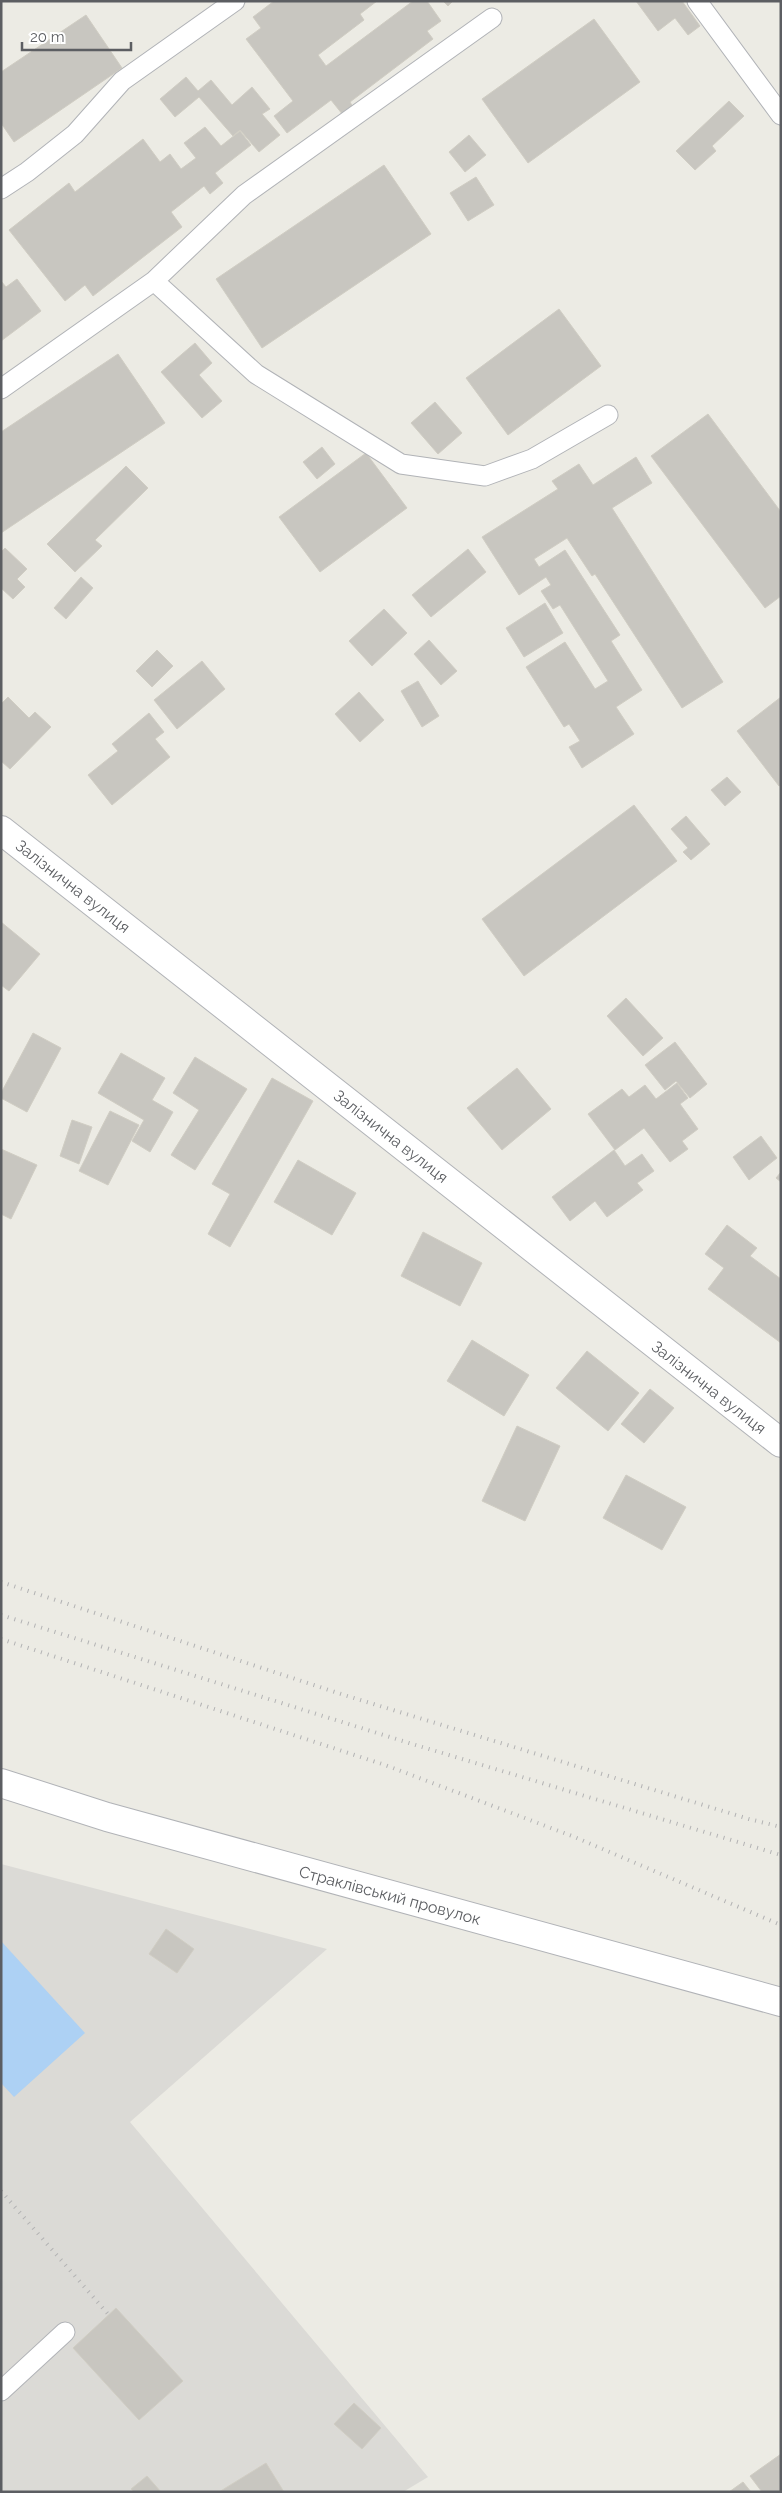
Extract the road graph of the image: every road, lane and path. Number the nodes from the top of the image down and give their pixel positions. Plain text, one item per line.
1 (235, 1) edge
2 (696, 1) edge
3 (492, 18) dead end
4 (781, 115) edge
5 (1, 189) edge
6 (154, 281) junction
7 (1, 389) edge
8 (608, 415) dead end
9 (1, 830) edge
10 (781, 1443) edge
11 (1, 1783) edge
12 (781, 2002) edge
13 (65, 2332) dead end
14 (1, 2391) edge

1 - 5 lane
2 - 4 lane
3 - 6 lane
6 - 7 lane
6 - 8 lane
9 - 10 street, Залізнична вулиця
11 - 12 street, Страклівський провулок
13 - 14 lane

